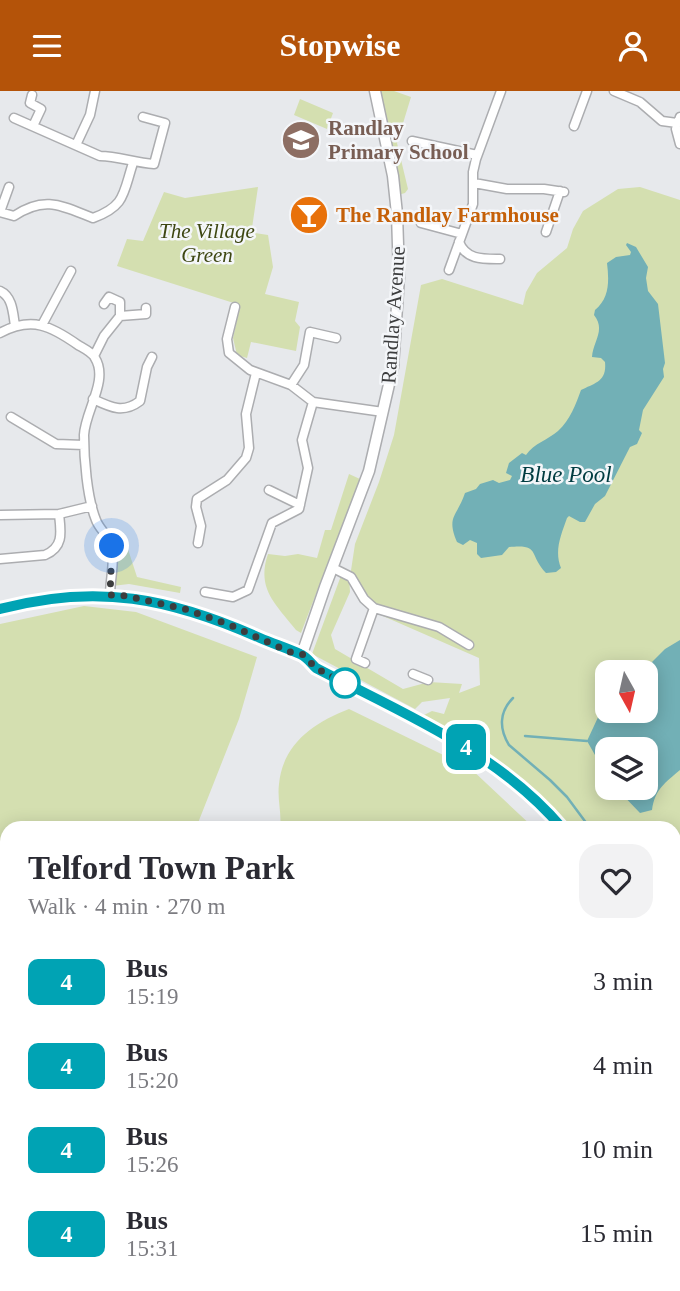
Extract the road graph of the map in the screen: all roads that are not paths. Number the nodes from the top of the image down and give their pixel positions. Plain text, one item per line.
1 (95, 91) edge
2 (375, 91) edge
3 (501, 91) edge
4 (587, 91) edge
5 (614, 91) edge
6 (32, 95) dead end
7 (143, 117) dead end
8 (14, 118) dead end
9 (678, 120) edge
10 (33, 126) junction
11 (574, 126) dead end
12 (412, 141) dead end
13 (680, 144) edge
14 (76, 145) junction
15 (477, 155) junction
16 (133, 163) junction
17 (474, 183) junction
18 (5, 191) edge
19 (0, 212) edge
20 (421, 223) dead end
21 (546, 232) dead end
22 (461, 238) junction
23 (500, 259) dead end
24 (449, 270) dead end
25 (71, 271) dead end
26 (0, 291) edge
27 (104, 304) dead end
28 (235, 307) dead end
29 (146, 308) dead end
30 (120, 316) junction
31 (42, 325) junction
32 (15, 326) junction
33 (0, 333) edge
34 (336, 338) dead end
35 (94, 356) junction
36 (152, 357) dead end
37 (256, 373) junction
38 (291, 385) junction
39 (93, 399) junction
40 (313, 402) junction
41 (383, 412) junction
42 (11, 417) dead end
43 (84, 445) junction
44 (269, 490) dead end
45 (300, 505) junction
46 (92, 506) junction
47 (59, 514) junction
48 (0, 515) edge
49 (198, 543) dead end
50 (0, 559) edge
51 (333, 568) junction
52 (205, 592) dead end
53 (110, 595) junction
54 (374, 608) junction
55 (0, 609) edge
56 (469, 646) dead end
57 (302, 654) junction
58 (356, 659) dead end
59 (413, 674) dead end
60 (428, 680) dead end
61 (556, 821) edge

1 - 14 street
2 - 41 street, Randlay Avenue
3 - 15 street
4 - 11 street
5 - 9 street
6 - 10 street
7 - 16 street
8 - 10 street
9 - 13 street
10 - 14 street
12 - 15 street
14 - 16 street
15 - 17 street
16 - 19 street
17 - 21 street
17 - 22 street
18 - 19 street
20 - 22 street
22 - 23 street
22 - 24 street
25 - 31 street
26 - 32 street
27 - 30 street
28 - 37 street
29 - 30 street
30 - 35 street
31 - 32 street
31 - 35 street
32 - 33 street
34 - 38 street
35 - 39 street
36 - 39 street
37 - 38 street
37 - 49 street
38 - 40 street
39 - 43 street
40 - 41 street
40 - 45 street
41 - 51 street, Randlay Avenue
42 - 43 street
43 - 46 street
44 - 45 street
45 - 52 street
46 - 47 street
46 - 53 street
47 - 48 street
47 - 50 street
51 - 54 street
51 - 57 street, Randlay Avenue
53 - 55 street
53 - 57 street
54 - 56 street
54 - 58 street
57 - 61 street
59 - 60 street

